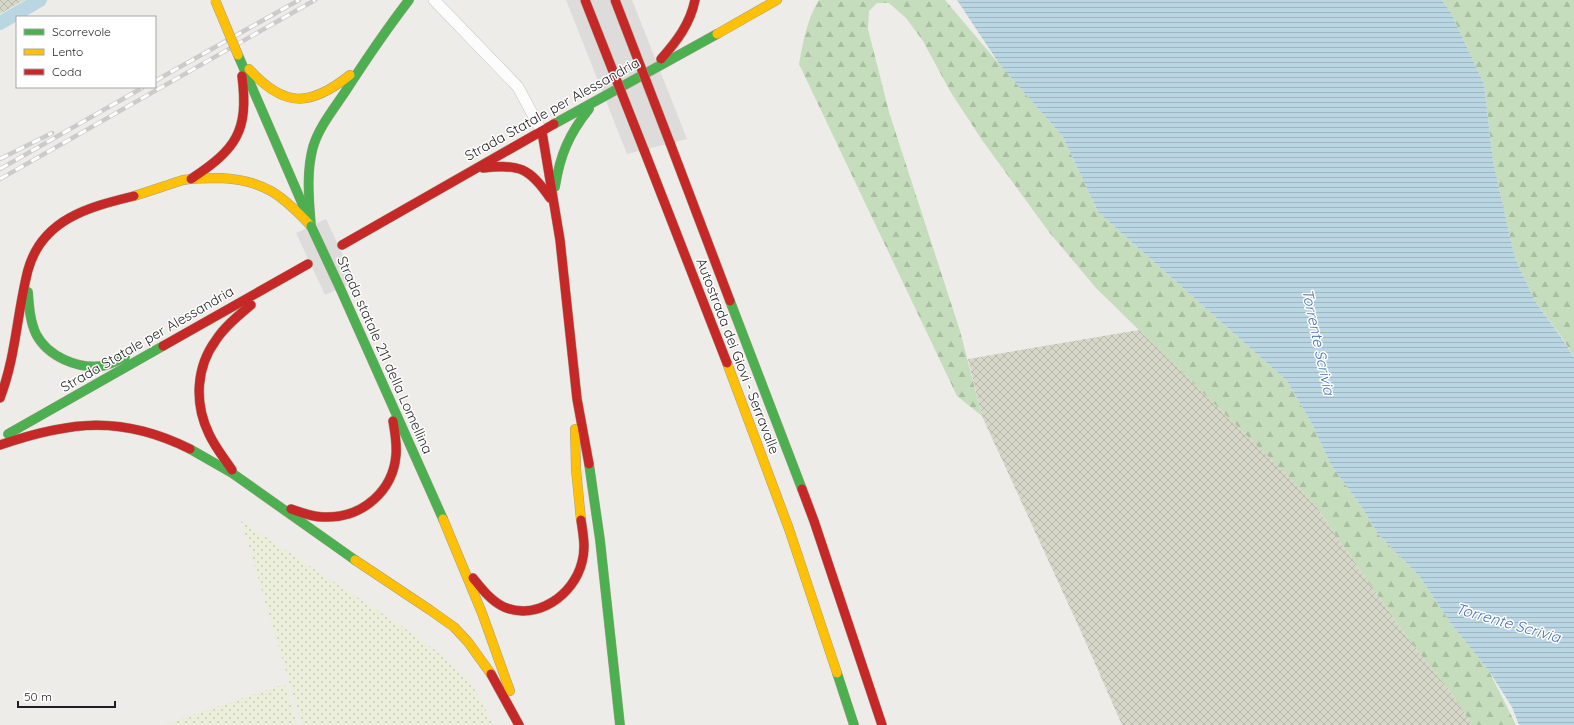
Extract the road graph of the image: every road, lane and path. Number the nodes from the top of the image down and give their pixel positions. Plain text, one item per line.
1 (215, 0) edge
2 (409, 0) edge
3 (434, 0) edge
4 (585, 0) edge
5 (615, 0) edge
6 (694, 0) edge
7 (777, 0) edge
8 (238, 54) junction
9 (364, 63) junction
10 (654, 68) junction
11 (594, 103) junction
12 (542, 132) junction
13 (472, 170) junction
14 (191, 179) junction
15 (553, 204) junction
16 (311, 226) junction
17 (342, 245) dead end
18 (308, 264) dead end
19 (27, 273) junction
20 (285, 277) junction
21 (189, 331) junction
22 (381, 376) junction
23 (0, 398) edge
24 (577, 399) junction
25 (0, 439) edge
26 (0, 445) edge
27 (236, 476) junction
28 (279, 506) junction
29 (464, 567) junction
30 (520, 725) edge
31 (620, 725) edge
32 (854, 725) edge
33 (882, 725) edge

1 - 8 main road, Strada statale 211 della Lomellina, bridge
2 - 9 main road
3 - 12 street
4 - 32 main road, Autostrada dei Giovi - Serravalle, bridge
5 - 33 main road, Autostrada dei Giovi - Serravalle, bridge
6 - 10 main road
7 - 10 main road, Strada Statale per Alessandria
8 - 9 main road
8 - 14 main road
8 - 16 main road, Strada statale 211 della Lomellina
9 - 16 main road
10 - 11 main road, Strada Statale per Alessandria
11 - 12 main road, Strada Statale per Alessandria
11 - 15 main road
12 - 13 main road, Strada Statale per Alessandria
12 - 15 main road
13 - 15 main road
13 - 17 main road, Strada Statale per Alessandria
14 - 16 main road
14 - 19 main road
15 - 24 main road
16 - 22 main road, Strada statale 211 della Lomellina, bridge
18 - 20 main road, Strada Statale per Alessandria
19 - 21 main road
19 - 23 main road
20 - 21 main road, Strada Statale per Alessandria
20 - 27 main road
21 - 25 main road, Strada Statale per Alessandria
22 - 28 main road
22 - 29 main road, Strada statale 211 della Lomellina
24 - 29 main road
24 - 31 main road
26 - 27 main road
27 - 28 main road
28 - 30 main road
29 - 30 main road, Strada statale 211 della Lomellina

